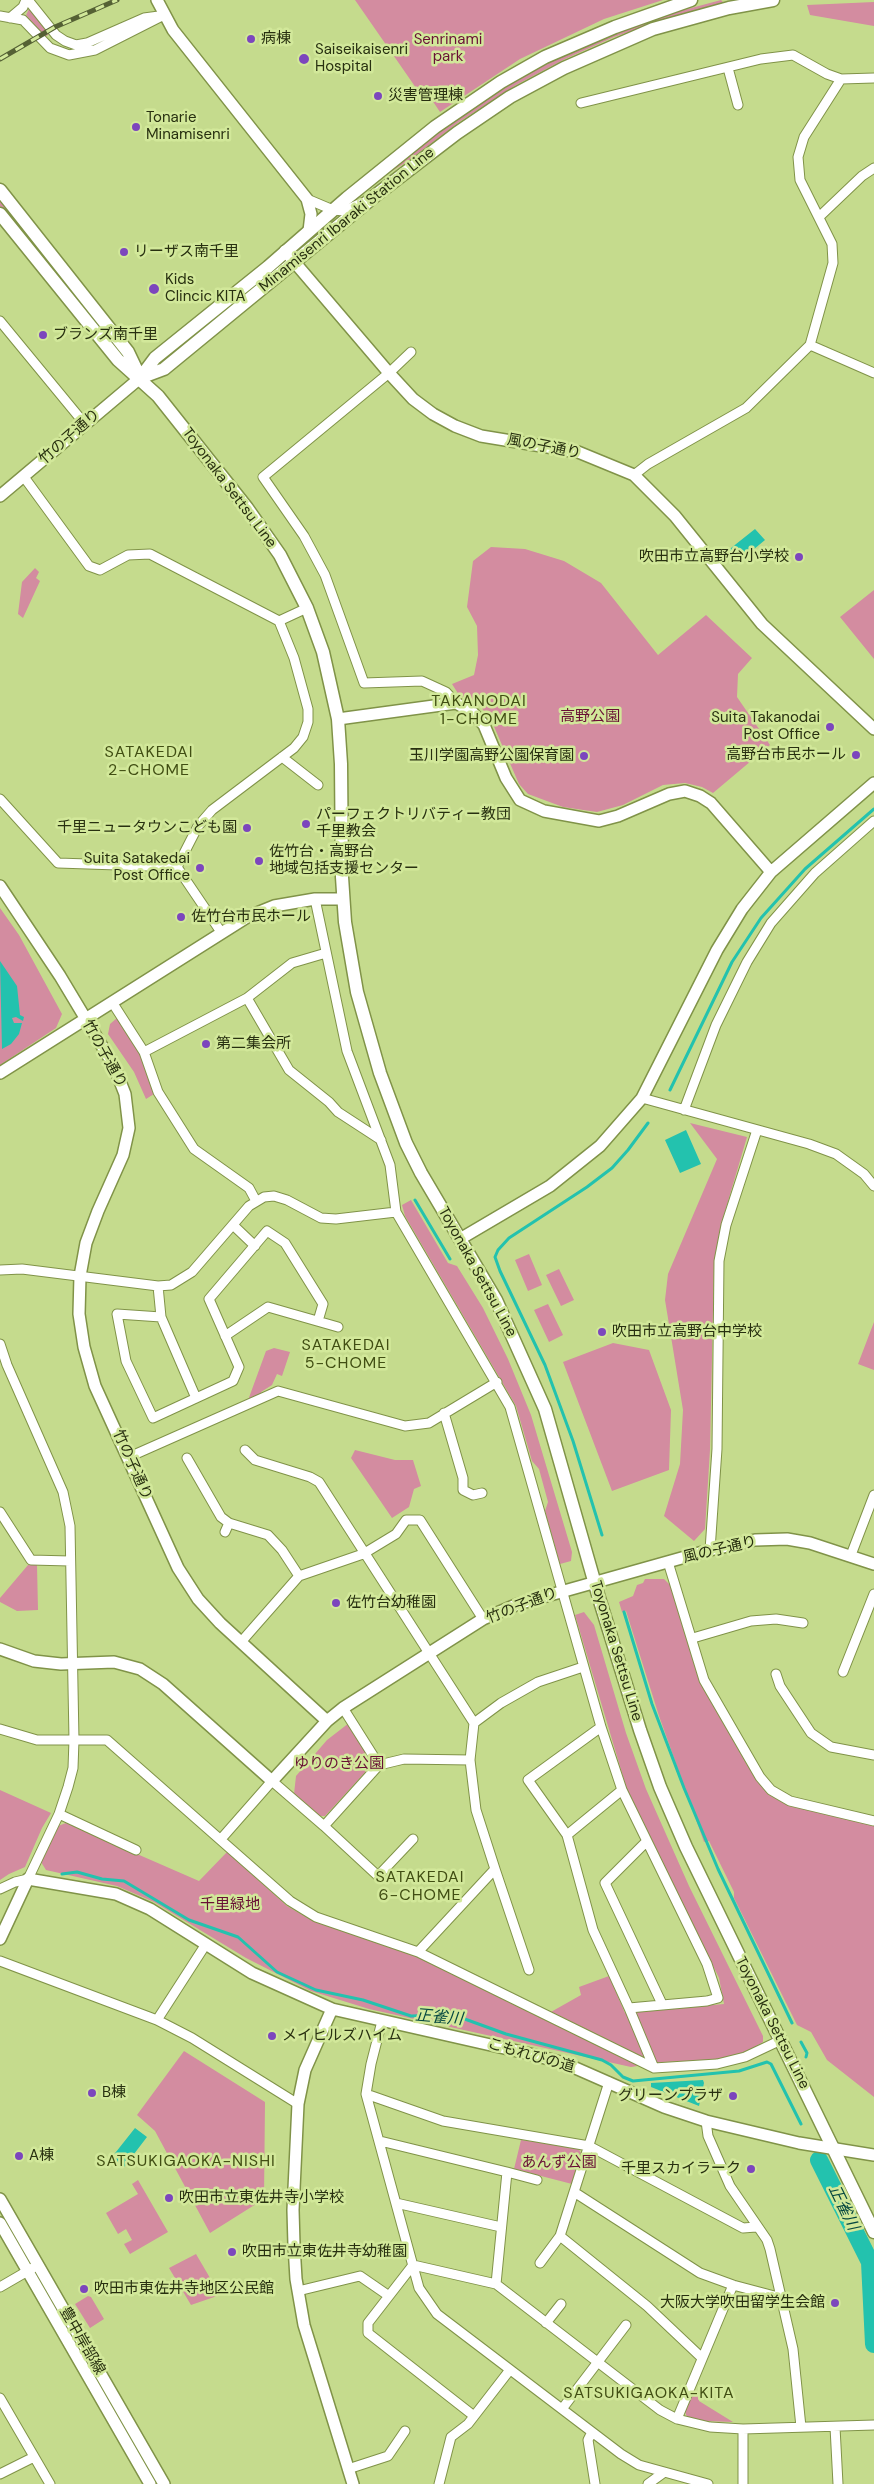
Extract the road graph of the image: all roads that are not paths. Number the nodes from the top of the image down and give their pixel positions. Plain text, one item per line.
1 (27, 0) edge
2 (157, 0) edge
3 (691, 0) edge
4 (772, 0) edge
5 (752, 1) edge
6 (164, 15) junction
7 (0, 16) edge
8 (10, 18) junction
9 (728, 68) junction
10 (874, 78) edge
11 (841, 79) junction
12 (581, 103) dead end
13 (738, 105) dead end
14 (874, 168) edge
15 (0, 190) edge
16 (376, 195) junction
17 (308, 198) junction
18 (347, 198) junction
19 (333, 210) junction
20 (0, 214) edge
21 (819, 217) junction
22 (308, 231) junction
23 (289, 256) junction
24 (0, 321) edge
25 (810, 345) junction
26 (411, 352) dead end
27 (389, 373) junction
28 (874, 373) edge
29 (140, 378) junction
30 (84, 423) junction
31 (634, 476) junction
32 (24, 477) junction
33 (0, 496) edge
34 (307, 608) junction
35 (279, 621) junction
36 (456, 703) junction
37 (338, 719) junction
38 (874, 729) edge
39 (282, 757) junction
40 (874, 783) edge
41 (318, 785) dead end
42 (0, 799) edge
43 (874, 822) edge
44 (177, 867) junction
45 (771, 872) junction
46 (0, 886) edge
47 (314, 899) junction
48 (343, 899) junction
49 (221, 932) junction
50 (326, 953) junction
51 (247, 998) junction
52 (112, 1002) junction
53 (85, 1019) junction
54 (144, 1052) junction
55 (0, 1073) edge
56 (642, 1098) junction
57 (684, 1110) junction
58 (757, 1130) junction
59 (381, 1140) junction
60 (874, 1186) edge
61 (256, 1201) junction
62 (396, 1212) junction
63 (233, 1225) junction
64 (460, 1239) junction
65 (255, 1246) junction
66 (0, 1270) edge
67 (80, 1276) junction
68 (158, 1286) junction
69 (161, 1317) junction
70 (318, 1321) junction
71 (338, 1327) dead end
72 (225, 1336) junction
73 (0, 1344) edge
74 (497, 1382) junction
75 (196, 1398) junction
76 (444, 1413) junction
77 (245, 1450) dead end
78 (129, 1458) junction
79 (187, 1458) dead end
80 (482, 1493) dead end
81 (874, 1495) edge
82 (0, 1512) edge
83 (229, 1522) junction
84 (224, 1532) dead end
85 (710, 1550) junction
86 (363, 1554) junction
87 (851, 1554) junction
88 (70, 1561) junction
89 (668, 1562) junction
90 (874, 1564) edge
91 (299, 1576) junction
92 (595, 1581) junction
93 (562, 1590) junction
94 (874, 1594) edge
95 (484, 1619) junction
96 (803, 1623) dead end
97 (692, 1638) junction
98 (242, 1642) junction
99 (0, 1649) edge
100 (430, 1655) junction
101 (72, 1663) junction
102 (583, 1667) junction
103 (843, 1672) dead end
104 (776, 1674) dead end
105 (343, 1708) junction
106 (327, 1721) junction
107 (474, 1723) junction
108 (602, 1727) junction
109 (0, 1729) edge
110 (74, 1740) junction
111 (874, 1755) edge
112 (470, 1760) junction
113 (379, 1765) junction
114 (272, 1781) junction
115 (622, 1790) junction
116 (59, 1814) junction
117 (874, 1820) edge
118 (324, 1826) junction
119 (567, 1835) junction
120 (221, 1839) junction
121 (413, 1839) dead end
122 (646, 1842) junction
123 (136, 1850) dead end
124 (495, 1869) junction
125 (28, 1879) junction
126 (0, 1890) edge
127 (0, 1939) edge
128 (206, 1944) junction
129 (418, 1952) junction
130 (0, 1962) edge
131 (529, 1970) dead end
132 (662, 2004) junction
133 (629, 2008) junction
134 (332, 2009) junction
135 (157, 2020) junction
136 (382, 2021) junction
137 (781, 2040) junction
138 (654, 2068) junction
139 (609, 2082) junction
140 (366, 2094) junction
141 (298, 2104) junction
142 (706, 2121) junction
143 (380, 2141) junction
144 (589, 2146) junction
145 (834, 2148) junction
146 (874, 2154) edge
147 (507, 2172) junction
148 (537, 2180) dead end
149 (574, 2192) junction
150 (0, 2199) edge
151 (396, 2204) junction
152 (0, 2223) edge
153 (501, 2227) junction
154 (756, 2227) junction
155 (874, 2232) edge
156 (560, 2236) junction
157 (540, 2263) dead end
158 (412, 2265) junction
159 (33, 2268) junction
160 (496, 2284) junction
161 (733, 2285) junction
162 (0, 2287) edge
163 (298, 2291) junction
164 (389, 2296) junction
165 (782, 2298) junction
166 (560, 2304) dead end
167 (546, 2323) junction
168 (626, 2325) dead end
169 (702, 2358) junction
170 (598, 2362) junction
171 (509, 2371) junction
172 (0, 2398) edge
173 (562, 2409) junction
174 (474, 2416) junction
175 (677, 2419) junction
176 (871, 2426) edge
177 (801, 2427) junction
178 (835, 2427) junction
179 (743, 2429) junction
180 (405, 2431) dead end
181 (592, 2432) junction
182 (34, 2457) junction
183 (348, 2468) junction
184 (663, 2473) junction
185 (0, 2474) edge
186 (50, 2484) edge
187 (150, 2484) edge
188 (164, 2484) edge
189 (353, 2484) edge
190 (439, 2484) edge
191 (595, 2484) edge
192 (648, 2484) edge
193 (708, 2484) edge
194 (743, 2484) edge
195 (838, 2484) edge

1 - 6 street
1 - 8 street
2 - 6 street
3 - 18 main road, Minamisenri Ibaraki Station Line
4 - 5 main road, Minamisenri Ibaraki Station Line
5 - 16 main road, Minamisenri Ibaraki Station Line
6 - 8 street
6 - 17 street
7 - 8 street
9 - 11 street
9 - 12 street
9 - 13 street
10 - 11 street
11 - 21 street
14 - 21 street
15 - 29 main road, Toyonaka Settsu Line
16 - 19 street
16 - 23 main road, Minamisenri Ibaraki Station Line
17 - 18 street
17 - 19 street
17 - 22 street
18 - 19 main road, Minamisenri Ibaraki Station Line
19 - 22 main road, Minamisenri Ibaraki Station Line
20 - 29 main road, Toyonaka Settsu Line
21 - 25 street
22 - 23 main road, Minamisenri Ibaraki Station Line
23 - 27 street, 風の子通り
23 - 29 main road, Minamisenri Ibaraki Station Line
24 - 30 street
25 - 28 street
25 - 31 street
26 - 27 street
27 - 31 street, 風の子通り
27 - 36 street
29 - 30 street, 竹の子通り
29 - 34 main road, Toyonaka Settsu Line
30 - 32 street, 竹の子通り
31 - 38 street, 風の子通り
32 - 33 street, 竹の子通り
32 - 35 street
34 - 35 street
34 - 37 main road, Toyonaka Settsu Line
35 - 39 street
36 - 37 street
36 - 45 street
37 - 48 main road, Toyonaka Settsu Line
39 - 41 street
39 - 44 street
40 - 45 street
42 - 44 street
43 - 57 street
44 - 49 street
45 - 56 street
46 - 53 street, 竹の子通り
47 - 48 street
47 - 49 street
47 - 50 street
48 - 64 main road, Toyonaka Settsu Line
49 - 52 street
50 - 51 street
50 - 59 street
51 - 54 street
51 - 59 street
52 - 53 street
52 - 54 street
53 - 55 street
53 - 67 street, 竹の子通り
54 - 61 street
56 - 57 street
56 - 64 street
57 - 58 street
58 - 60 street
58 - 85 street
59 - 62 street
61 - 62 street
61 - 63 street
62 - 74 street
63 - 65 street
63 - 68 street
64 - 92 main road, Toyonaka Settsu Line
65 - 70 street
65 - 72 street
66 - 67 street
67 - 68 street
67 - 78 street, 竹の子通り
68 - 69 street
69 - 75 street
69 - 75 street
70 - 71 street
70 - 72 street
72 - 75 street
73 - 88 street
74 - 76 street
74 - 93 street
76 - 78 street
76 - 80 street
77 - 86 street
78 - 98 street, 竹の子通り
79 - 83 street
81 - 87 street
82 - 88 street
83 - 84 street
83 - 91 street
85 - 87 street, 風の子通り
85 - 89 street, 風の子通り
86 - 91 street
86 - 95 street
86 - 100 street
87 - 90 street, 風の子通り
88 - 101 street
89 - 92 street, 風の子通り
89 - 97 street
91 - 98 street
92 - 93 street, 竹の子通り
92 - 137 main road, Toyonaka Settsu Line
93 - 95 street, 竹の子通り
93 - 102 street
94 - 103 street
95 - 100 street, 竹の子通り
96 - 97 street
97 - 117 street
98 - 106 street, 竹の子通り
99 - 101 street
100 - 105 street, 竹の子通り
100 - 107 street
101 - 110 street
101 - 114 street
102 - 107 street
102 - 108 street
104 - 111 street
105 - 106 street, 竹の子通り
105 - 113 street
106 - 114 street
107 - 112 street
108 - 115 street
108 - 119 street
109 - 110 street
110 - 116 street
110 - 120 street
112 - 113 street
112 - 124 street
113 - 118 street
114 - 118 street
114 - 120 street
115 - 119 street
115 - 122 street
116 - 123 street
116 - 125 street
118 - 121 street
119 - 133 street
120 - 129 street
122 - 132 street
122 - 132 street
124 - 129 street
124 - 131 street
125 - 126 street
125 - 127 street
125 - 128 street, こもれびの道
128 - 134 street, こもれびの道
128 - 135 street
129 - 138 street
130 - 135 street
132 - 133 street
133 - 138 street
134 - 136 street, こもれびの道
134 - 141 street
135 - 141 street
136 - 139 street, こもれびの道
136 - 140 street
137 - 138 street
137 - 145 main road, Toyonaka Settsu Line
139 - 142 street, こもれびの道
139 - 144 street
140 - 143 street
140 - 144 street
141 - 163 street
142 - 145 street, こもれびの道
142 - 154 street
143 - 147 street
143 - 151 street
144 - 149 street
144 - 154 street
145 - 146 street, こもれびの道
145 - 155 main road, Toyonaka Settsu Line
147 - 148 street
147 - 153 street
149 - 156 street
149 - 161 street
150 - 159 street, 豊中岸部線
151 - 153 street
151 - 158 street
152 - 159 street, 豊中岸部線
153 - 160 street
154 - 165 street
156 - 157 street
156 - 169 street
158 - 160 street
158 - 164 street
158 - 171 street
159 - 162 street
159 - 187 street, 豊中岸部線
159 - 188 street, 豊中岸部線
160 - 167 street
161 - 165 street
161 - 169 street
163 - 164 street
163 - 183 street
164 - 174 street
165 - 177 street
166 - 167 street
167 - 170 street
168 - 170 street
169 - 175 street
170 - 173 street
170 - 175 street
171 - 173 street
171 - 174 street
172 - 182 street
173 - 181 street
174 - 190 street
175 - 179 street
176 - 178 street
177 - 178 street
177 - 179 street
178 - 195 street
179 - 194 street
180 - 183 street
181 - 184 street
181 - 191 street
182 - 185 street
182 - 186 street
183 - 189 street
184 - 192 street
184 - 193 street

